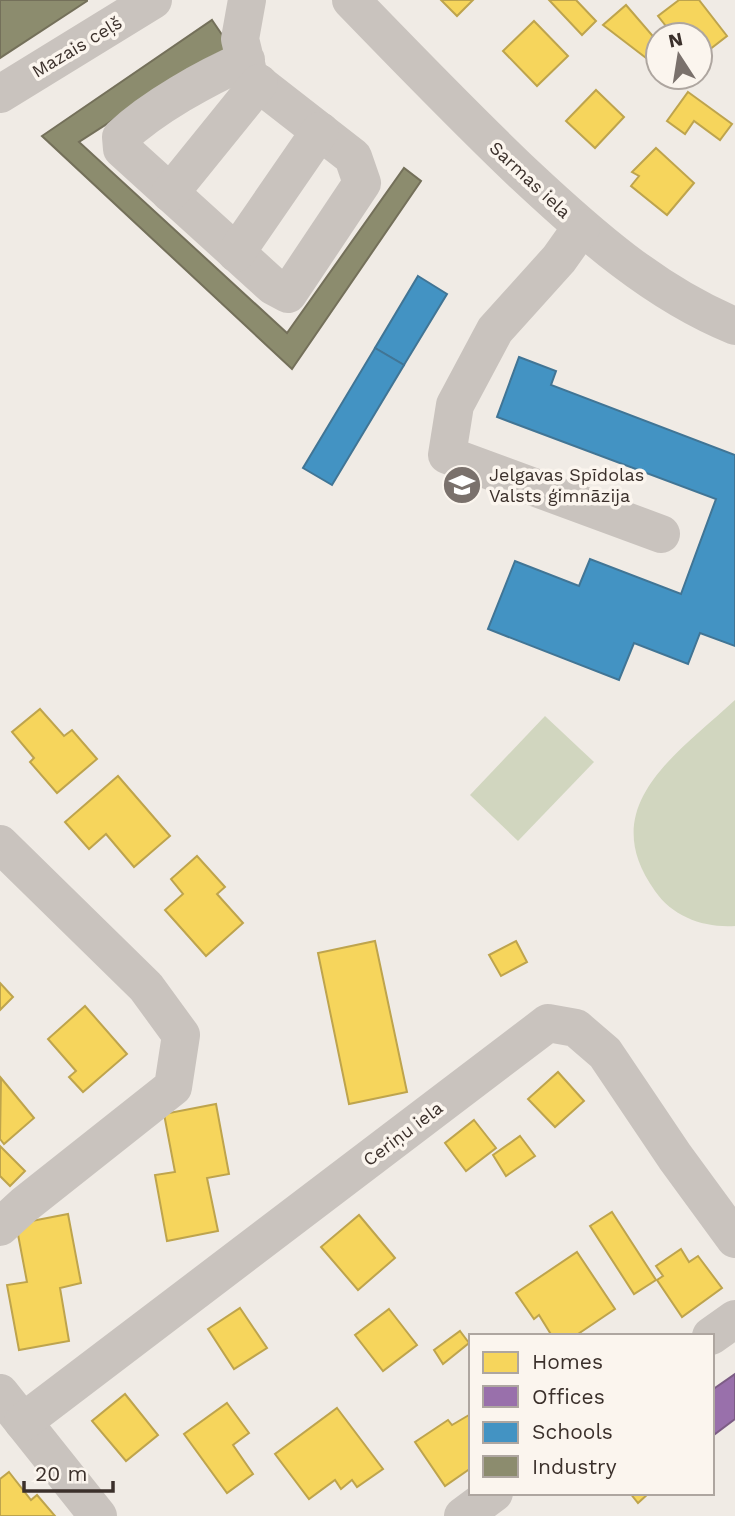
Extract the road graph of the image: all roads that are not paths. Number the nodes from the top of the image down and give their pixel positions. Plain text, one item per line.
1 (153, 0) edge
2 (247, 0) edge
3 (351, 0) edge
4 (252, 71) junction
5 (0, 94) edge
6 (320, 131) junction
7 (170, 193) junction
8 (581, 228) junction
9 (236, 253) junction
10 (735, 326) edge
11 (661, 534) dead end
12 (0, 844) edge
13 (0, 1227) edge
14 (735, 1239) edge
15 (735, 1319) edge
16 (714, 1335) edge
17 (12, 1408) edge
18 (491, 1495) edge
19 (98, 1516) edge
20 (463, 1516) edge

1 - 5 street, Mazais ceļš
2 - 4 street
3 - 8 street, Sarmas iela
4 - 6 street
4 - 7 street
4 - 7 street
6 - 9 street
6 - 9 street
7 - 9 street
8 - 10 street, Sarmas iela
8 - 11 street
12 - 13 street
14 - 17 street, Ceriņu iela
15 - 16 street
17 - 19 street
18 - 20 street

